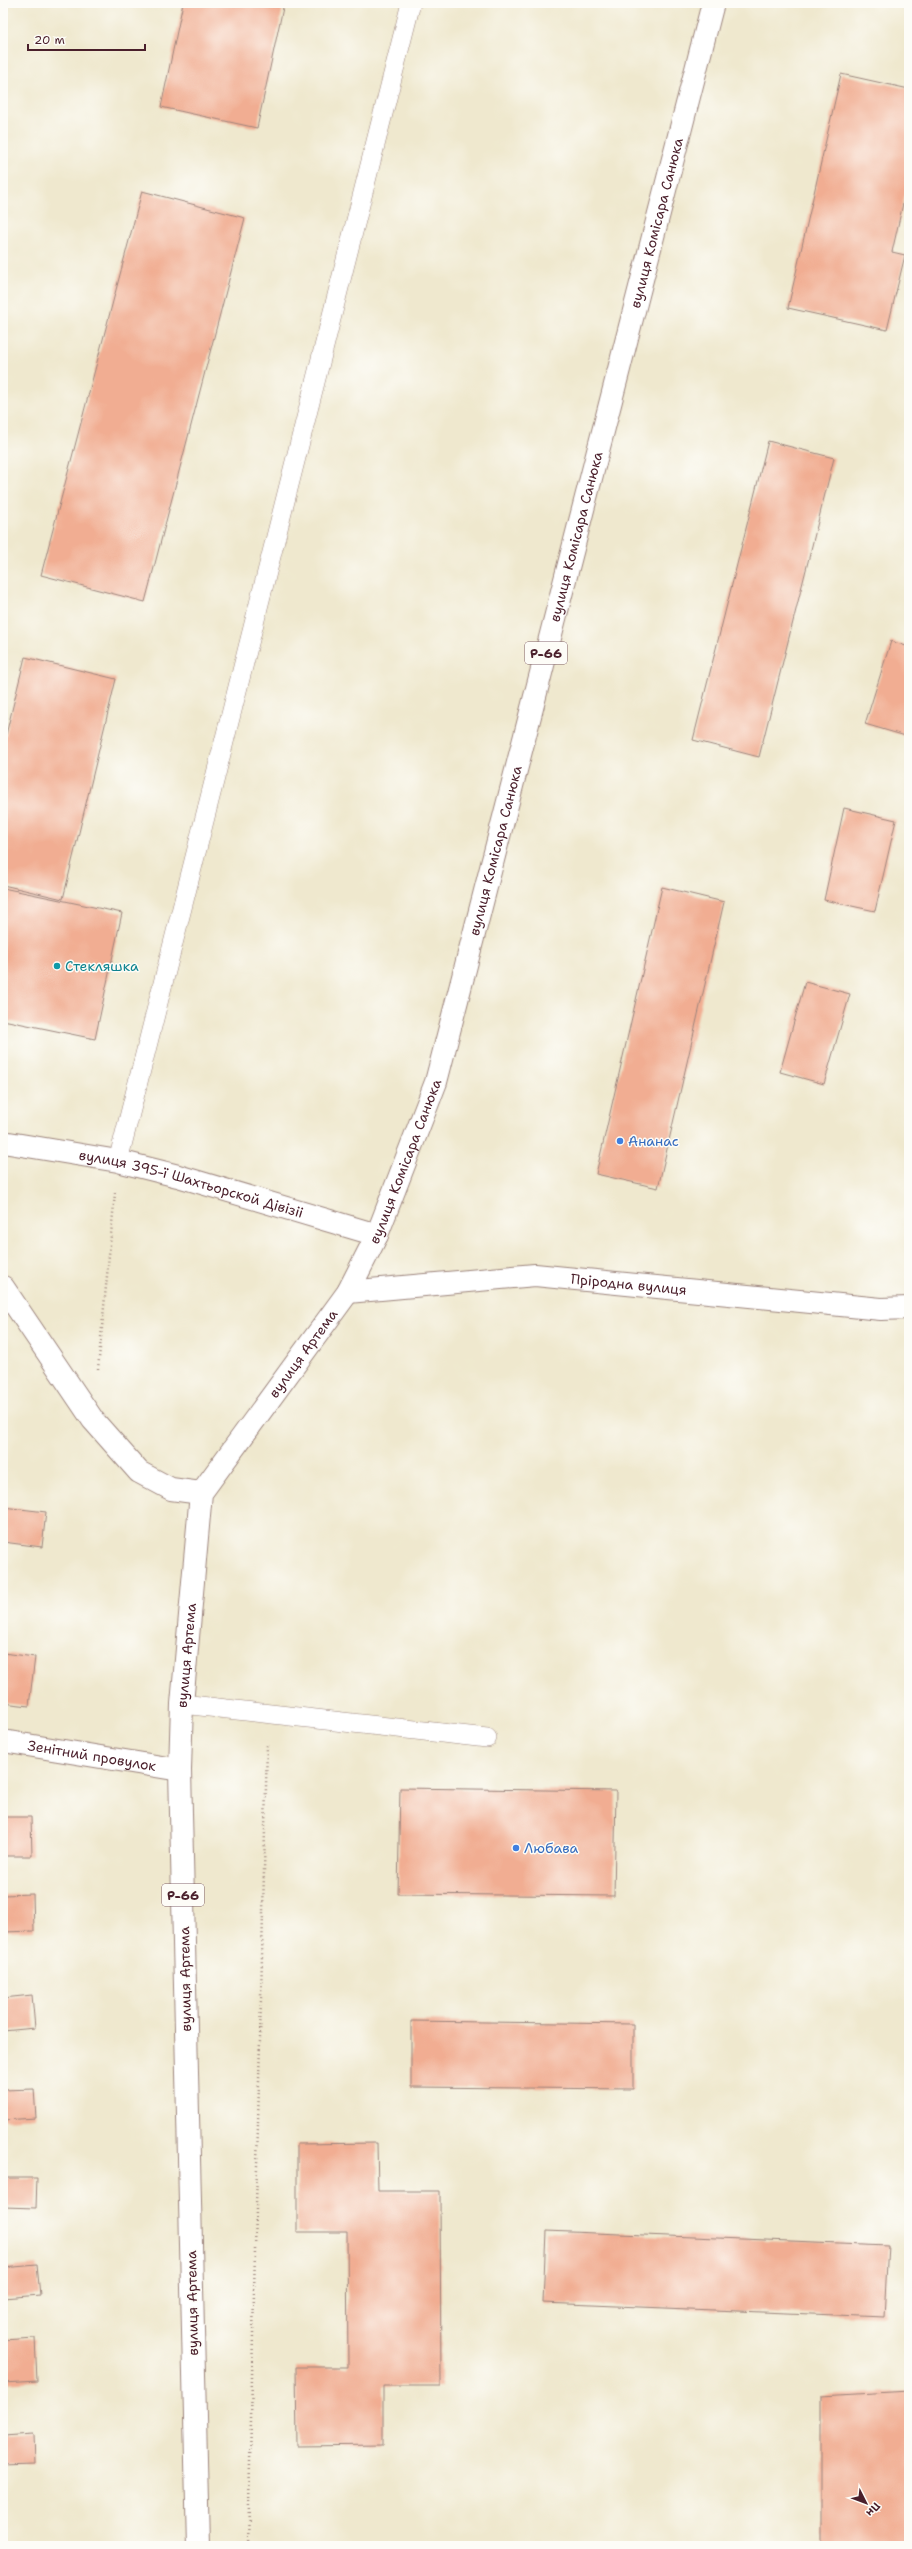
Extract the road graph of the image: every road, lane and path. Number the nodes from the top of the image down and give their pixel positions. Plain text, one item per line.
1 (411, 3) edge
2 (713, 3) edge
3 (3, 1142) edge
4 (118, 1161) junction
5 (377, 1235) junction
6 (3, 1288) edge
7 (348, 1292) junction
8 (909, 1308) edge
9 (882, 1309) junction
10 (909, 1320) edge
11 (93, 1420) junction
12 (201, 1494) junction
13 (182, 1704) junction
14 (268, 1714) junction
15 (488, 1738) dead end
16 (3, 1741) edge
17 (180, 1770) junction
18 (198, 2546) edge
19 (248, 2546) edge

1 - 4 lane
2 - 5 main road, вулиця Комісара Санюка / Р-66
3 - 4 main road, вулиця 395-ї Шахтьорской Дівізіі
4 - 5 main road, вулиця 395-ї Шахтьорской Дівізіі
4 - 11 path
5 - 7 main road, вулиця Комісара Санюка / Р-66
6 - 11 main road
7 - 9 main road, Пріродна вулиця
7 - 12 main road, вулиця Артема / Р-66
8 - 9 main road, Пріродна вулиця
9 - 10 lane
11 - 12 main road
12 - 13 main road, вулиця Артема / Р-66
13 - 14 lane
13 - 17 main road, вулиця Артема / Р-66
14 - 15 lane
14 - 19 path
16 - 17 main road, Зенітний провулок
17 - 18 main road, вулиця Артема / Р-66

